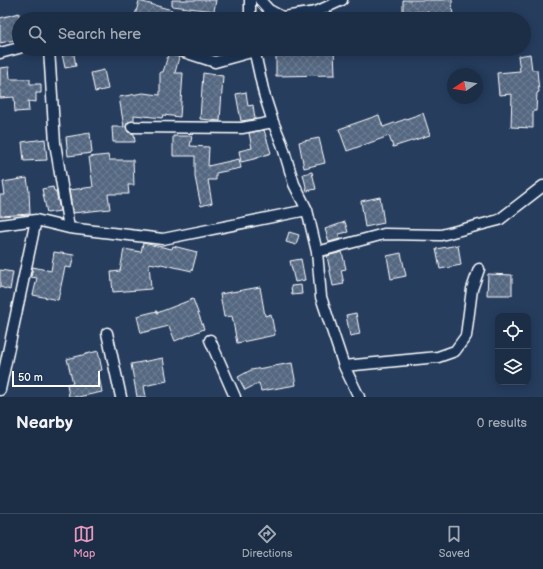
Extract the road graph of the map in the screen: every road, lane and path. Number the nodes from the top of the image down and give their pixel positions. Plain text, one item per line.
1 (250, 0) edge
2 (260, 0) edge
3 (342, 0) edge
4 (250, 12) edge
5 (273, 12) edge
6 (316, 12) edge
7 (12, 50) edge
8 (0, 53) edge
9 (49, 56) edge
10 (197, 56) edge
11 (235, 56) edge
12 (256, 56) edge
13 (272, 122) junction
14 (132, 127) dead end
15 (543, 186) edge
16 (307, 210) junction
17 (36, 220) junction
18 (0, 226) edge
19 (69, 228) junction
20 (317, 252) junction
21 (479, 269) dead end
22 (108, 333) dead end
23 (210, 340) dead end
24 (344, 366) junction
25 (0, 390) edge
26 (121, 397) edge
27 (235, 397) edge
28 (358, 397) edge

1 - 4 street
2 - 5 street
3 - 6 street
7 - 8 street
9 - 19 street
10 - 11 street
12 - 13 street
13 - 14 street
13 - 16 street
15 - 20 street
16 - 19 street
16 - 20 street
17 - 18 street
17 - 19 street
17 - 25 street
20 - 24 street
21 - 24 street
22 - 26 street
23 - 27 street
24 - 28 street

